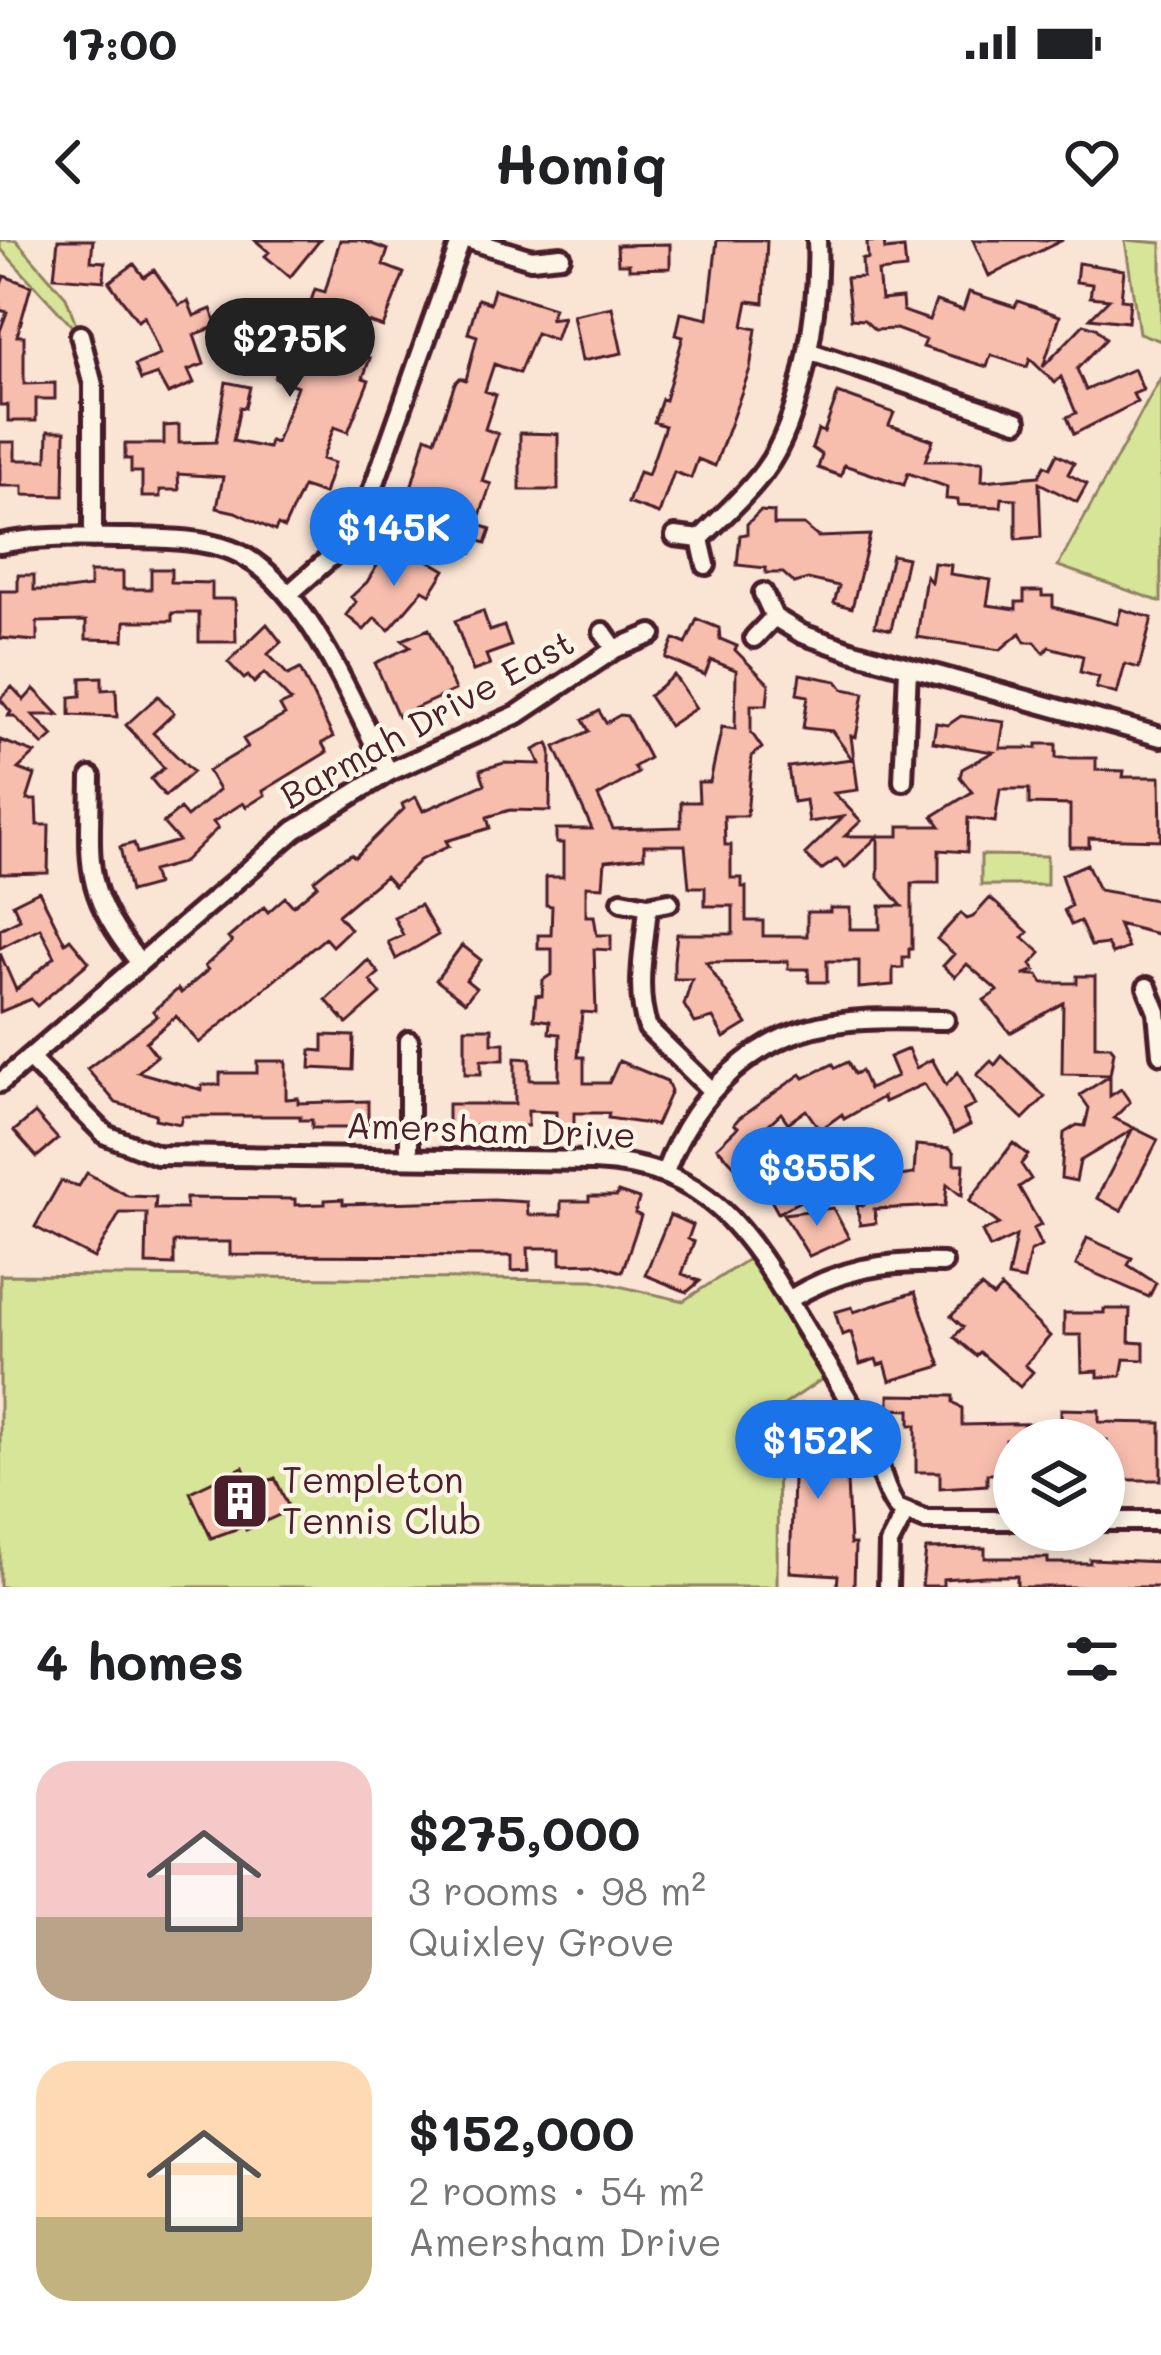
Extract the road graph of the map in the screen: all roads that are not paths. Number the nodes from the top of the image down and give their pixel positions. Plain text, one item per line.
1 (465, 240) edge
2 (817, 240) edge
3 (561, 256) dead end
4 (80, 335) dead end
5 (808, 351) junction
6 (1017, 421) dead end
7 (675, 536) dead end
8 (93, 538) junction
9 (700, 539) junction
10 (0, 544) edge
11 (706, 565) dead end
12 (290, 593) junction
13 (763, 593) dead end
14 (774, 617) junction
15 (603, 632) dead end
16 (652, 634) dead end
17 (754, 638) dead end
18 (615, 650) junction
19 (908, 669) junction
20 (1161, 737) edge
21 (389, 772) junction
22 (92, 777) dead end
23 (903, 781) dead end
24 (622, 901) dead end
25 (669, 902) dead end
26 (648, 906) junction
27 (139, 962) junction
28 (1147, 986) dead end
29 (945, 1020) dead end
30 (409, 1041) dead end
31 (1161, 1054) edge
32 (29, 1058) junction
33 (0, 1083) edge
34 (710, 1089) junction
35 (409, 1158) junction
36 (665, 1172) junction
37 (943, 1263) dead end
38 (788, 1300) junction
39 (905, 1513) junction
40 (993, 1520) edge
41 (1125, 1521) edge
42 (1161, 1521) edge
43 (889, 1587) edge

1 - 3 street
1 - 12 street
2 - 5 street
4 - 8 street
5 - 6 street
5 - 9 street
7 - 9 street
8 - 10 street
8 - 12 street
9 - 11 street
12 - 21 street
13 - 14 street
14 - 17 street
14 - 19 street
15 - 18 street, Barmah Drive East
16 - 18 street, Barmah Drive East
18 - 21 street, Barmah Drive East
19 - 20 street
19 - 23 street
21 - 27 street, Barmah Drive East
22 - 27 street
24 - 26 street
25 - 26 street
26 - 34 street
27 - 32 street, Barmah Drive East
28 - 31 street
29 - 34 street
30 - 35 street
32 - 33 street, Barmah Drive East
32 - 35 street, Amersham Drive
34 - 36 street
35 - 36 street, Amersham Drive
36 - 38 street, Amersham Drive
37 - 38 street
38 - 39 street, Amersham Drive
39 - 40 street
39 - 43 street
41 - 42 street

